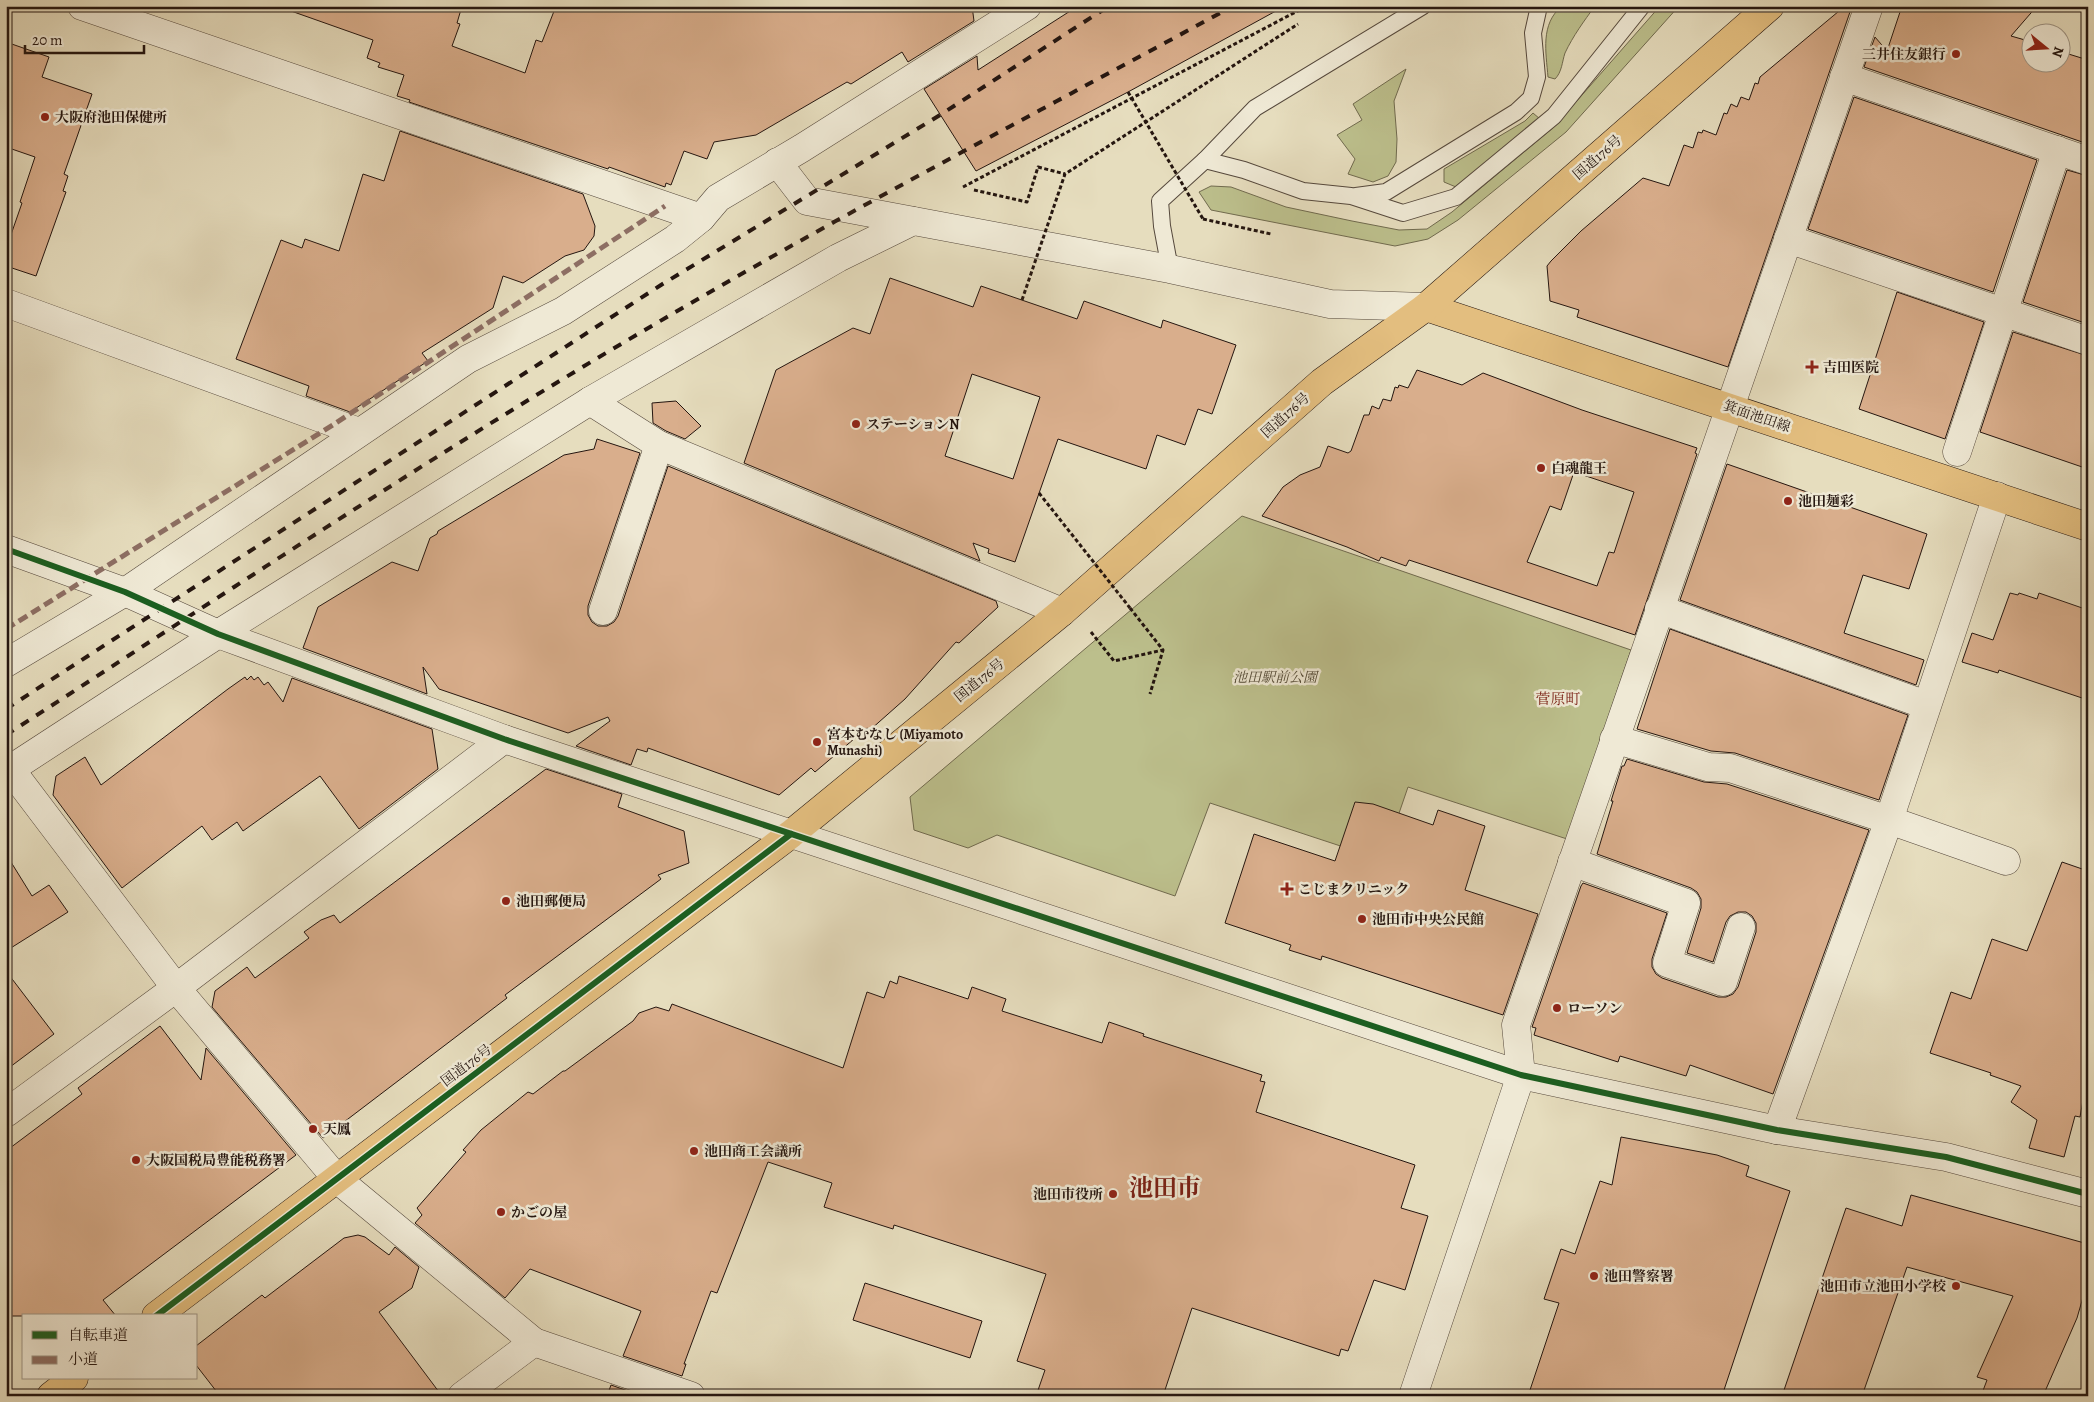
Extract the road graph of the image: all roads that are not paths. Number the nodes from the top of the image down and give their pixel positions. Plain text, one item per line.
1 (82, 6) edge
2 (1027, 6) edge
3 (1423, 6) edge
4 (1539, 6) edge
5 (1642, 6) edge
6 (1770, 6) edge
7 (1869, 6) edge
8 (1844, 77) junction
9 (2057, 150) junction
10 (1205, 160) junction
11 (2088, 161) edge
12 (778, 162) junction
13 (1351, 196) junction
14 (701, 218) junction
15 (913, 221) junction
16 (1788, 239) junction
17 (1170, 269) junction
18 (6, 303) edge
19 (1426, 307) junction
20 (2003, 312) junction
21 (2088, 341) edge
22 (590, 401) junction
23 (1729, 406) junction
24 (359, 432) junction
25 (659, 445) junction
26 (1958, 452) dead end
27 (1997, 496) junction
28 (2088, 527) edge
29 (6, 549) edge
30 (125, 592) junction
31 (1659, 609) junction
32 (602, 611) dead end
33 (1062, 612) junction
34 (218, 634) junction
35 (6, 663) edge
36 (1926, 706) junction
37 (504, 738) junction
38 (1614, 738) junction
39 (8, 771) edge
40 (1889, 820) junction
41 (791, 834) junction
42 (2006, 861) dead end
43 (1572, 862) junction
44 (1742, 927) dead end
45 (176, 988) junction
46 (1521, 1075) junction
47 (6, 1113) edge
48 (1777, 1130) junction
49 (336, 1179) junction
50 (2088, 1194) edge
51 (159, 1314) edge
52 (534, 1342) junction
53 (71, 1380) edge
54 (51, 1396) edge
55 (462, 1396) edge
56 (691, 1396) edge
57 (1412, 1396) edge

1 - 14 street
2 - 12 street
3 - 10 lane
4 - 13 lane
5 - 13 lane
6 - 19 main road, 国道176号
7 - 8 street
8 - 9 street
8 - 16 street
9 - 11 street
9 - 20 street
10 - 13 lane
10 - 17 lane
12 - 14 street
12 - 15 street
14 - 24 street
15 - 17 street
15 - 22 street
16 - 20 street
16 - 23 street
17 - 19 street
18 - 24 street
19 - 23 main road, 箕面池田線
19 - 33 main road, 国道176号
20 - 21 street
20 - 26 street
22 - 25 street
22 - 34 street
23 - 27 main road, 箕面池田線
23 - 31 street
24 - 30 street
25 - 32 street
25 - 33 street
27 - 28 main road, 箕面池田線
27 - 36 street
29 - 30 street
30 - 34 street
30 - 35 street
31 - 36 street
31 - 38 street
33 - 41 main road, 国道176号
34 - 37 street
34 - 39 street
36 - 40 street
37 - 41 street
37 - 45 street
38 - 40 street
38 - 43 street
39 - 45 street
40 - 42 street
40 - 48 street
41 - 46 street
41 - 49 main road, 国道176号
43 - 44 street
43 - 46 street
45 - 47 street
45 - 49 street
46 - 48 street
46 - 57 street
48 - 50 street
49 - 51 main road, 国道176号
49 - 52 street
52 - 55 street
52 - 56 street
53 - 54 main road

